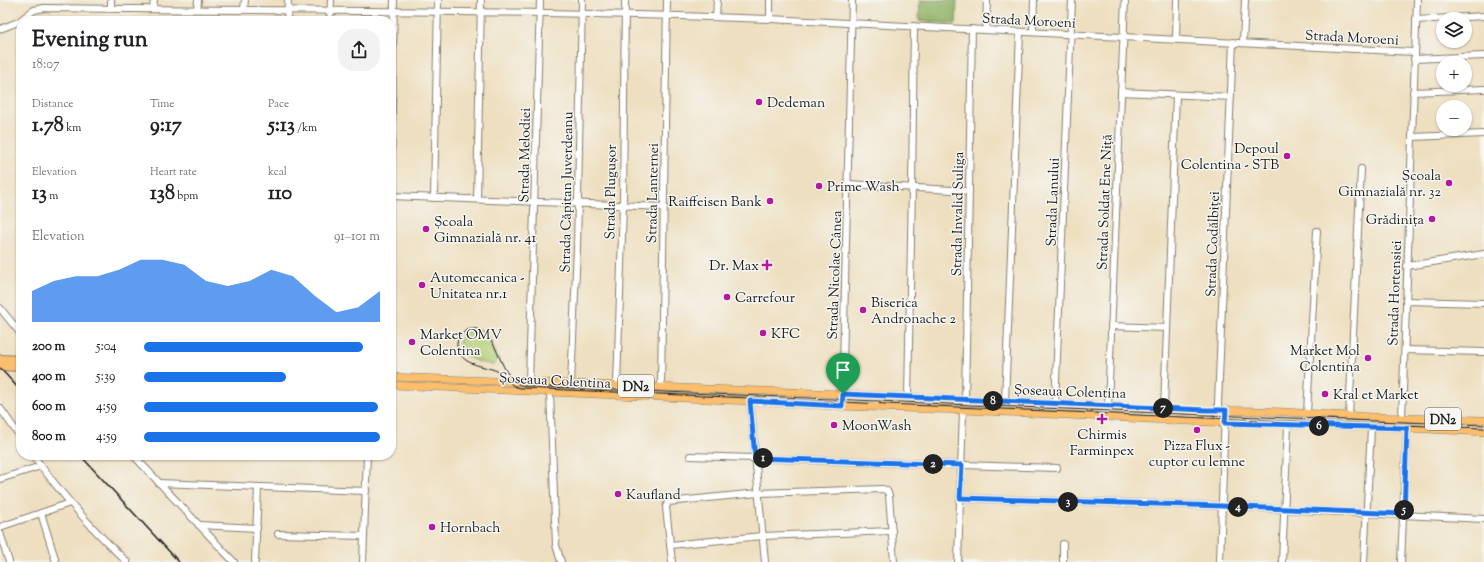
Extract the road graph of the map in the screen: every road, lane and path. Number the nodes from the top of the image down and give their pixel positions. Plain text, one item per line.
1 (60, 0) edge
2 (111, 0) edge
3 (154, 0) edge
4 (198, 0) edge
5 (244, 0) edge
6 (288, 0) edge
7 (331, 0) edge
8 (394, 0) edge
9 (438, 0) edge
10 (481, 0) edge
11 (540, 0) edge
12 (582, 0) edge
13 (625, 0) edge
14 (667, 0) edge
15 (716, 0) edge
16 (770, 0) edge
17 (852, 0) edge
18 (987, 0) edge
19 (1034, 0) edge
20 (1072, 0) edge
21 (1125, 0) edge
22 (1177, 0) edge
23 (1245, 0) edge
24 (1417, 0) edge
25 (60, 8) junction
26 (111, 8) junction
27 (153, 8) junction
28 (197, 9) junction
29 (244, 9) junction
30 (288, 9) junction
31 (330, 10) junction
32 (394, 10) junction
33 (438, 11) junction
34 (481, 12) junction
35 (540, 14) junction
36 (581, 14) junction
37 (624, 15) junction
38 (26, 16) edge
39 (287, 16) edge
40 (330, 16) edge
41 (394, 16) edge
42 (667, 16) junction
43 (1484, 16) edge
44 (716, 17) junction
45 (770, 20) junction
46 (1416, 20) junction
47 (16, 23) edge
48 (852, 24) junction
49 (914, 26) junction
50 (0, 29) edge
51 (972, 29) junction
52 (986, 29) junction
53 (1020, 32) junction
54 (1033, 32) junction
55 (1071, 34) junction
56 (1123, 37) junction
57 (1176, 40) junction
58 (1233, 42) junction
59 (1243, 43) junction
60 (1414, 52) junction
61 (1484, 56) edge
62 (1414, 59) junction
63 (1484, 90) edge
64 (1121, 92) junction
65 (1413, 92) junction
66 (1176, 95) junction
67 (1231, 97) junction
68 (1484, 134) edge
69 (1412, 137) junction
70 (1361, 169) dead end
71 (848, 184) junction
72 (912, 187) junction
73 (969, 191) junction
74 (396, 196) edge
75 (434, 198) junction
76 (477, 199) junction
77 (535, 202) junction
78 (578, 203) junction
79 (623, 205) junction
80 (664, 207) junction
81 (1317, 230) dead end
82 (1484, 254) edge
83 (1407, 266) junction
84 (1406, 301) junction
85 (1484, 303) edge
86 (0, 308) edge
87 (1111, 326) junction
88 (16, 328) edge
89 (1167, 328) junction
90 (1404, 350) junction
91 (1484, 352) edge
92 (0, 359) edge
93 (16, 360) edge
94 (0, 366) edge
95 (16, 367) edge
96 (396, 377) edge
97 (529, 382) junction
98 (571, 384) junction
99 (617, 385) junction
100 (396, 386) edge
101 (661, 386) junction
102 (550, 393) junction
103 (843, 394) junction
104 (908, 397) junction
105 (965, 400) junction
106 (750, 401) junction
107 (1005, 402) junction
108 (1055, 404) junction
109 (842, 406) junction
110 (1108, 406) junction
111 (0, 408) edge
112 (1164, 408) junction
113 (1220, 408) junction
114 (963, 410) junction
115 (1307, 413) junction
116 (1349, 416) junction
117 (1402, 418) junction
118 (1484, 420) edge
119 (1222, 423) junction
120 (1288, 426) junction
121 (1371, 428) junction
122 (1407, 428) junction
123 (16, 431) edge
124 (1484, 432) edge
125 (690, 456) dead end
126 (755, 458) junction
127 (37, 460) edge
128 (138, 460) edge
129 (367, 460) edge
130 (962, 465) junction
131 (41, 466) junction
132 (1057, 468) dead end
133 (0, 479) edge
134 (159, 482) junction
135 (258, 487) junction
136 (366, 491) junction
137 (758, 493) junction
138 (960, 498) junction
139 (70, 504) junction
140 (1222, 506) junction
141 (1285, 509) junction
142 (1367, 512) junction
143 (41, 513) junction
144 (1404, 514) junction
145 (1484, 519) edge
146 (199, 525) junction
147 (0, 527) edge
148 (257, 528) junction
149 (892, 531) junction
150 (0, 533) edge
151 (278, 534) dead end
152 (364, 536) junction
153 (762, 536) junction
154 (1063, 544) dead end
155 (670, 545) junction
156 (9, 562) edge
157 (56, 562) edge
158 (127, 562) edge
159 (234, 562) edge
160 (255, 562) edge
161 (363, 562) edge
162 (561, 562) edge
163 (672, 562) edge
164 (765, 562) edge
165 (894, 562) edge
166 (958, 562) edge
167 (1063, 562) edge
168 (1220, 562) edge
169 (1282, 562) edge
170 (1364, 562) edge
171 (1401, 562) edge

1 - 25 street
2 - 26 street
3 - 27 street
4 - 28 street
5 - 29 street
6 - 30 street
7 - 31 street
8 - 32 street
9 - 33 street
10 - 34 street
11 - 35 street, Strada Melodiei
12 - 36 street, Strada Căpitan Juverdeanu
13 - 37 street, Strada Plugușor
14 - 42 street, Strada Lanternei
15 - 44 street
16 - 45 street
17 - 48 street, Strada Nicolae Cânea
18 - 52 street
19 - 54 street
20 - 55 street, Strada Lanului
21 - 56 street, Strada Soldat Ene Niță
22 - 57 street
23 - 59 street
24 - 46 street, Strada Hortensiei
25 - 26 street, Strada Moroeni
25 - 38 street, Strada Moroeni
26 - 27 street, Strada Moroeni
27 - 28 street, Strada Moroeni
28 - 29 street, Strada Moroeni
29 - 30 street, Strada Moroeni
30 - 31 street, Strada Moroeni
30 - 39 street
31 - 32 street, Strada Moroeni
31 - 40 street
32 - 33 street, Strada Moroeni
32 - 41 street
33 - 34 street, Strada Moroeni
33 - 75 street
34 - 35 street, Strada Moroeni
34 - 76 street
35 - 36 street, Strada Moroeni
35 - 77 street, Strada Melodiei
36 - 37 street, Strada Moroeni
36 - 78 street, Strada Căpitan Juverdeanu
37 - 42 street, Strada Moroeni
37 - 79 street, Strada Plugușor
42 - 44 street, Strada Moroeni
42 - 80 street, Strada Lanternei
43 - 46 street
44 - 45 street, Strada Moroeni
45 - 48 street, Strada Moroeni
46 - 60 street, Strada Hortensiei
47 - 50 street, Strada Moroeni
48 - 49 street, Strada Moroeni
48 - 71 street, Strada Nicolae Cânea
49 - 51 street, Strada Moroeni
49 - 72 street
51 - 52 street, Strada Moroeni
51 - 73 street, Strada Invalid Suliga
52 - 53 street, Strada Moroeni
53 - 54 street, Strada Moroeni
53 - 107 street
54 - 55 street, Strada Moroeni
55 - 56 street, Strada Moroeni
55 - 108 street, Strada Lanului
56 - 57 street, Strada Moroeni
56 - 64 street, Strada Soldat Ene Niță
57 - 58 street, Strada Moroeni
58 - 59 street, Strada Moroeni
58 - 67 street, Strada Codălbiței
59 - 60 street, Strada Moroeni
60 - 62 street, Strada Hortensiei
61 - 62 street
62 - 65 street, Strada Hortensiei
63 - 65 street
64 - 66 street
64 - 87 street, Strada Soldat Ene Niță
65 - 69 street, Strada Hortensiei
66 - 67 street
66 - 89 street
67 - 113 street, Strada Codălbiței
68 - 69 street
69 - 83 street, Strada Hortensiei
70 - 116 street
71 - 72 street
71 - 103 street, Strada Nicolae Cânea
72 - 73 street
72 - 104 street
73 - 105 street, Strada Invalid Suliga
74 - 75 street
75 - 76 street
76 - 77 street
77 - 78 street
77 - 97 street, Strada Melodiei
78 - 79 street
78 - 98 street, Strada Căpitan Juverdeanu
79 - 80 street
79 - 99 street, Strada Plugușor
80 - 101 street, Strada Lanternei
81 - 115 street
82 - 83 street
83 - 84 street, Strada Hortensiei
84 - 85 street
84 - 90 street, Strada Hortensiei
86 - 88 street
87 - 89 street
87 - 110 street, Strada Soldat Ene Niță
89 - 112 street
90 - 91 street
90 - 117 street, Strada Hortensiei
92 - 93 highway
94 - 95 highway
96 - 97 main road, Șoseaua Colentina / DN2
97 - 98 main road, Șoseaua Colentina / DN2
98 - 99 main road, Șoseaua Colentina / DN2
99 - 101 main road, Șoseaua Colentina / DN2
100 - 102 main road, Șoseaua Colentina / DN2
101 - 103 main road, Șoseaua Colentina / DN2
102 - 106 main road, Șoseaua Colentina / DN2
102 - 162 street
103 - 104 main road, Șoseaua Colentina / DN2
103 - 109 street, Strada Nicolae Cânea
104 - 105 main road, Șoseaua Colentina / DN2
105 - 107 main road, Șoseaua Colentina / DN2
106 - 109 main road, Șoseaua Colentina / DN2
106 - 126 street
107 - 108 main road, Șoseaua Colentina / DN2
108 - 110 main road, Șoseaua Colentina / DN2
109 - 114 main road, Șoseaua Colentina / DN2
110 - 112 main road, Șoseaua Colentina / DN2
111 - 123 street
112 - 113 main road, Șoseaua Colentina / DN2
113 - 115 main road, Șoseaua Colentina / DN2
113 - 119 street, Strada Codălbiței
114 - 119 main road, Șoseaua Colentina / DN2
114 - 130 street
115 - 116 main road, Șoseaua Colentina / DN2
116 - 117 main road, Șoseaua Colentina / DN2
117 - 118 main road, Șoseaua Colentina / DN2
119 - 120 main road, Șoseaua Colentina / DN2
119 - 140 street, Strada Codălbiței
120 - 121 main road, Șoseaua Colentina / DN2
120 - 141 street
121 - 122 main road, Șoseaua Colentina / DN2
121 - 142 street
122 - 124 main road, Șoseaua Colentina / DN2
122 - 144 street
125 - 126 street
126 - 130 street
126 - 137 street
127 - 131 street
128 - 134 street
129 - 136 street
130 - 132 street
130 - 138 street
131 - 133 street
131 - 139 street
134 - 135 street
134 - 146 street
135 - 136 street
135 - 148 street
136 - 152 street
137 - 149 street
137 - 153 street
137 - 155 street
138 - 140 street
138 - 166 street
139 - 143 street
139 - 158 street
140 - 141 street
140 - 168 street, Strada Codălbiței
141 - 142 street
141 - 169 street
142 - 144 street
142 - 170 street
143 - 147 street
143 - 157 street
144 - 145 street
144 - 171 street
146 - 148 street
146 - 159 street
148 - 160 street
149 - 153 street
149 - 165 street
150 - 156 street
151 - 152 street
152 - 161 street
153 - 155 street
153 - 164 street
154 - 167 street
155 - 163 street

